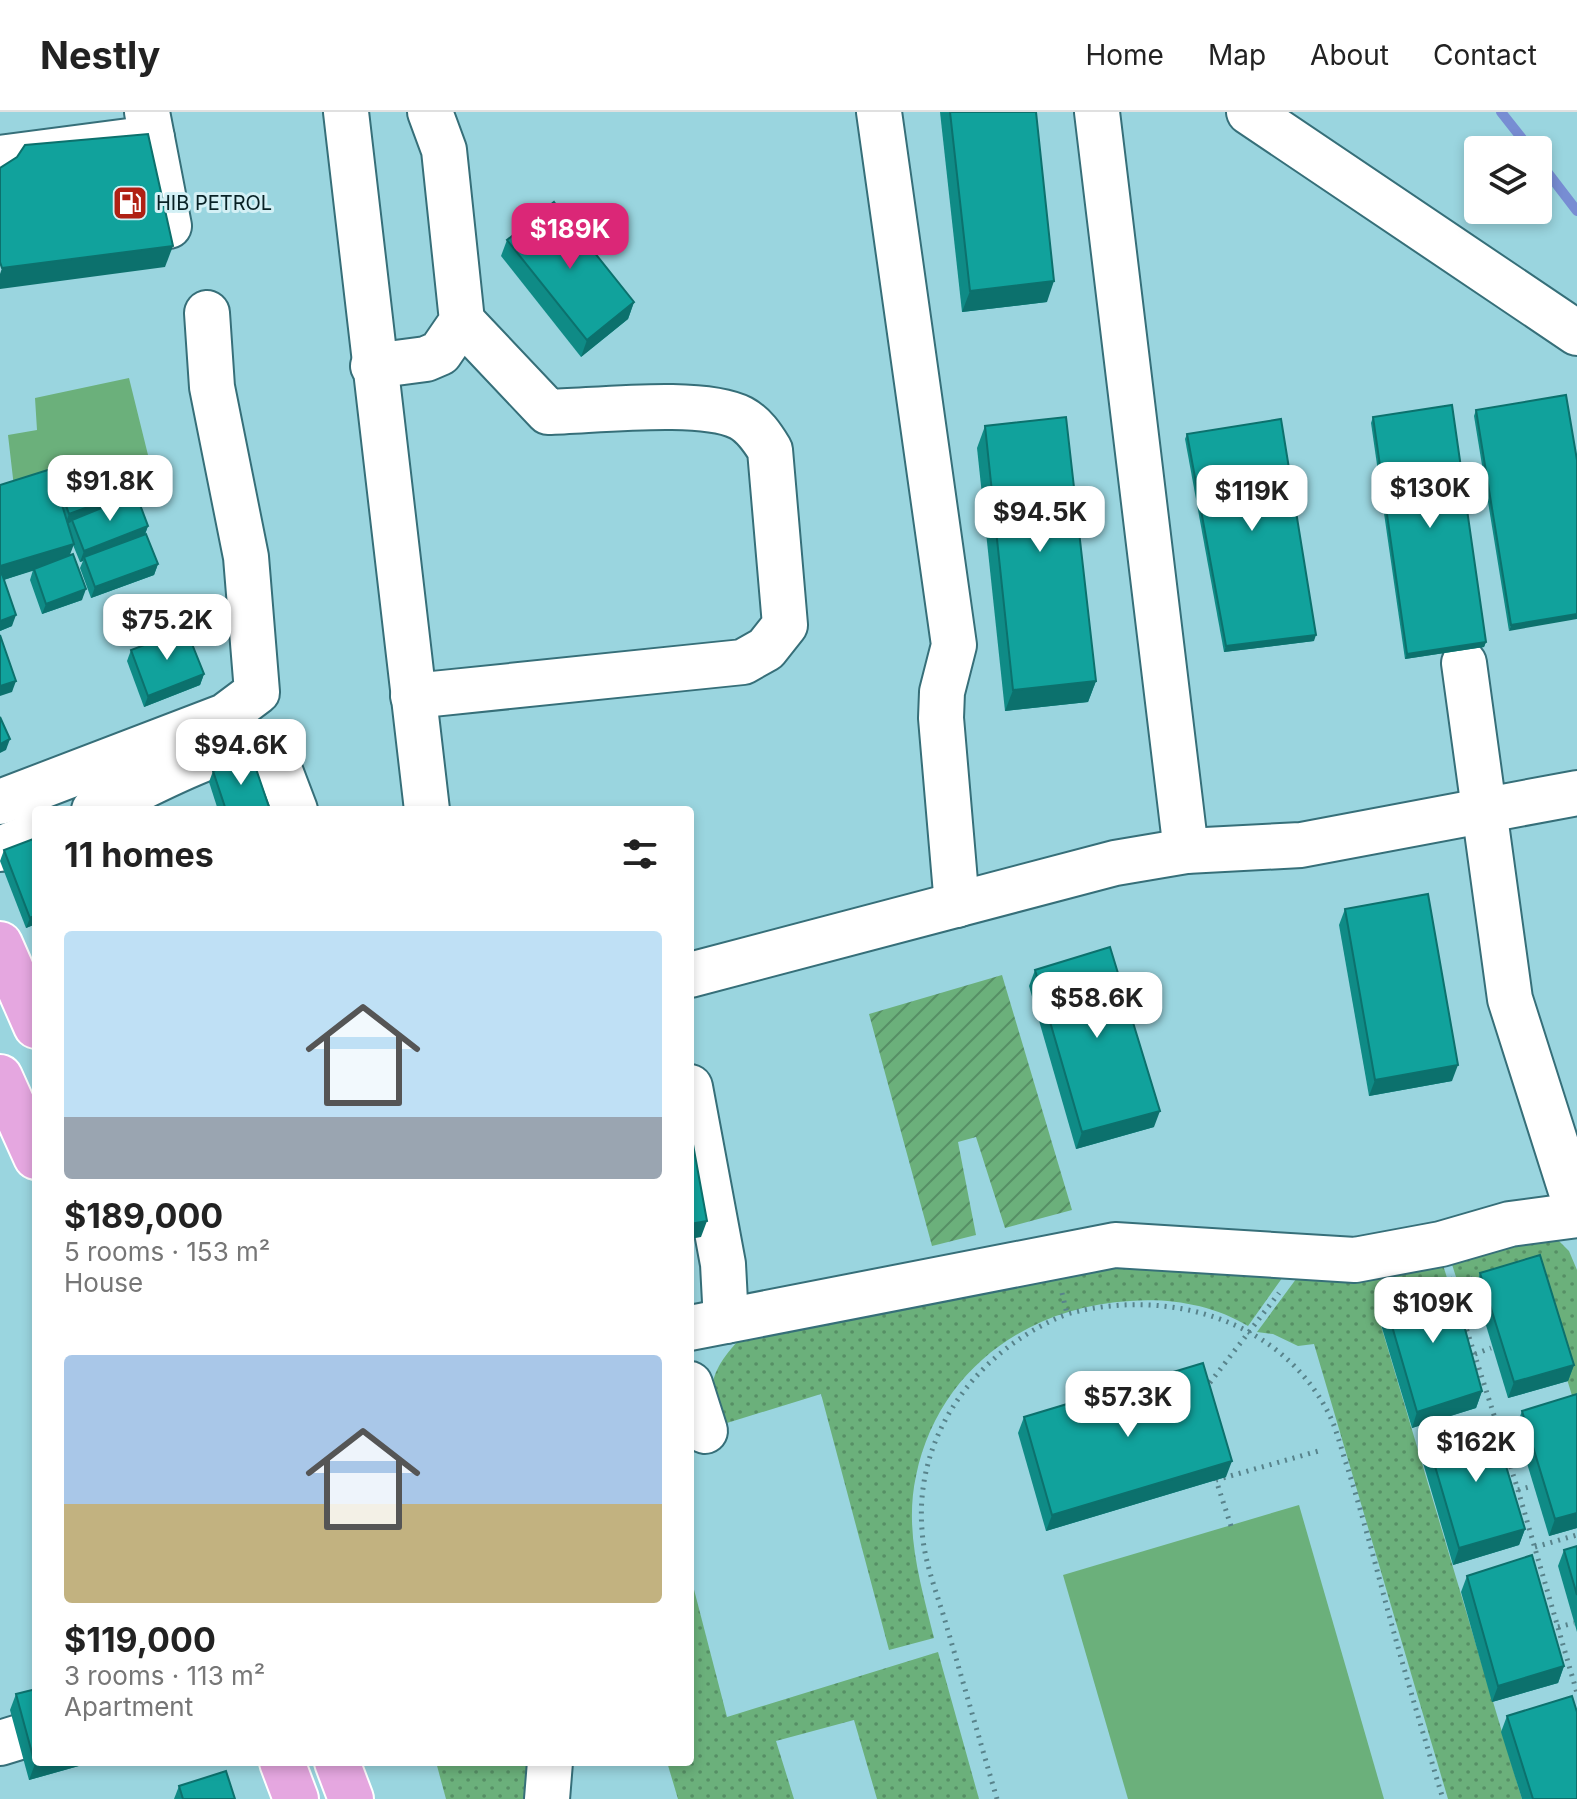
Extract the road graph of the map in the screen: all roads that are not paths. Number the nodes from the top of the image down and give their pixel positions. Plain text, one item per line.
1 (346, 112) edge
2 (430, 112) edge
3 (879, 112) edge
4 (1097, 112) edge
5 (1249, 112) edge
6 (149, 125) edge
7 (0, 158) edge
8 (169, 226) edge
9 (207, 313) dead end
10 (462, 321) junction
11 (1577, 333) edge
12 (373, 366) junction
13 (1464, 663) dead end
14 (413, 696) junction
15 (1577, 793) edge
16 (0, 802) edge
17 (103, 806) edge
18 (293, 806) edge
19 (427, 806) edge
20 (1487, 812) junction
21 (32, 836) edge
22 (0, 849) edge
23 (1186, 851) junction
24 (957, 905) junction
25 (0, 944) edge
26 (694, 974) edge
27 (32, 1017) edge
28 (0, 1077) edge
29 (694, 1108) edge
30 (32, 1148) edge
31 (1577, 1213) edge
32 (708, 1324) edge
33 (694, 1397) edge
34 (705, 1431) dead end
35 (32, 1733) edge
36 (0, 1743) edge
37 (284, 1766) edge
38 (339, 1766) edge
39 (550, 1766) edge
40 (296, 1799) edge
41 (351, 1799) edge
42 (547, 1799) edge

1 - 12 street
2 - 10 street
3 - 24 street
4 - 23 street
5 - 11 street
6 - 7 street
6 - 8 street
9 - 16 street
10 - 12 street
10 - 14 street
12 - 14 street
13 - 20 street
14 - 19 street
15 - 20 street
17 - 18 street
20 - 23 street
20 - 31 street
21 - 22 street
23 - 24 street
24 - 26 street
25 - 27 main road
28 - 30 main road
29 - 32 street
31 - 32 street
33 - 34 street
35 - 36 street
37 - 40 main road
38 - 41 main road
39 - 42 street

